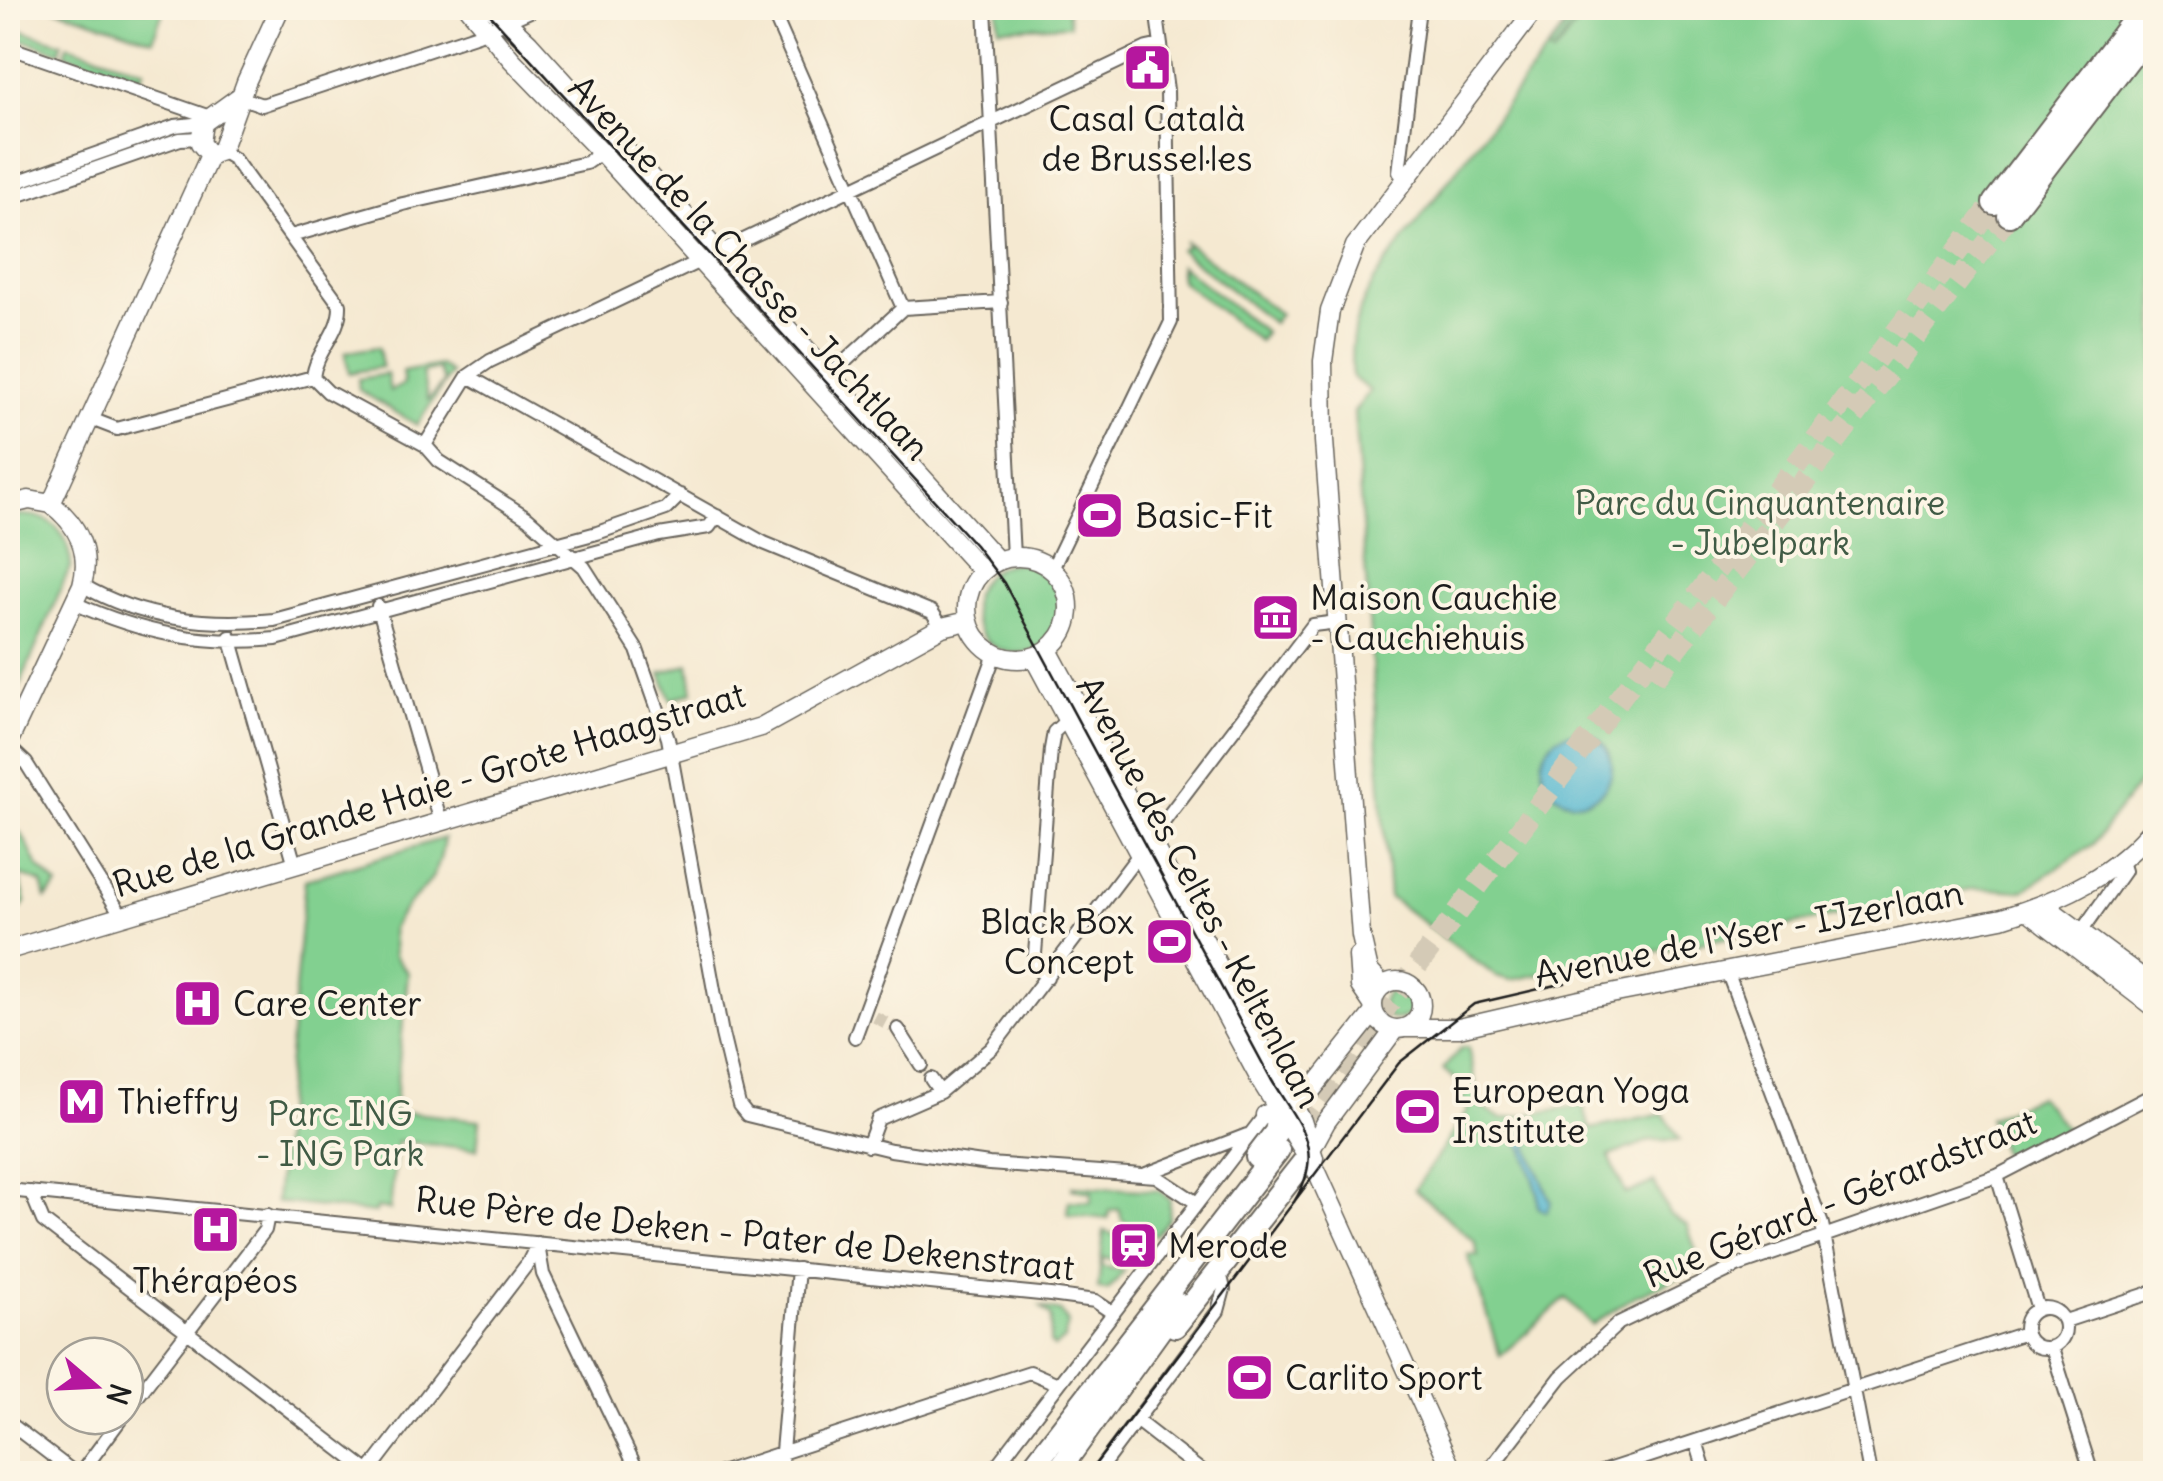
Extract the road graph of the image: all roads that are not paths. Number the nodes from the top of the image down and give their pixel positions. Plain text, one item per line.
1 (280, 8) edge
2 (469, 8) edge
3 (492, 8) edge
4 (537, 8) edge
5 (771, 8) edge
6 (985, 8) edge
7 (1156, 8) edge
8 (1418, 8) edge
9 (1535, 8) edge
10 (2143, 8) edge
11 (507, 23) junction
12 (2156, 23) edge
13 (488, 30) junction
14 (1161, 45) junction
15 (8, 47) edge
16 (240, 98) junction
17 (213, 122) junction
18 (992, 123) junction
19 (608, 147) junction
20 (216, 153) junction
21 (1406, 179) junction
22 (8, 186) edge
23 (850, 191) junction
24 (8, 200) edge
25 (290, 236) junction
26 (709, 257) junction
27 (1001, 302) junction
28 (903, 308) junction
29 (468, 376) junction
30 (313, 377) junction
31 (823, 382) junction
32 (92, 418) junction
33 (426, 445) junction
34 (680, 495) junction
35 (52, 504) junction
36 (8, 505) edge
37 (717, 516) junction
38 (556, 543) junction
39 (574, 558) junction
40 (998, 563) junction
41 (1052, 569) junction
42 (78, 594) junction
43 (375, 594) junction
44 (379, 611) junction
45 (968, 621) junction
46 (1338, 622) junction
47 (229, 624) junction
48 (942, 627) junction
49 (231, 642) junction
50 (995, 654) junction
51 (1041, 654) junction
52 (1074, 715) junction
53 (8, 745) edge
54 (669, 754) junction
55 (441, 822) junction
56 (2156, 824) edge
57 (1145, 847) junction
58 (2121, 861) junction
59 (295, 865) junction
60 (2036, 907) junction
61 (122, 916) junction
62 (2080, 932) junction
63 (1360, 936) junction
64 (8, 950) edge
65 (1727, 971) junction
66 (1047, 977) junction
67 (1383, 986) junction
68 (2156, 988) edge
69 (1374, 1009) junction
70 (2156, 1009) edge
71 (1420, 1013) junction
72 (1466, 1023) junction
73 (1400, 1028) junction
74 (898, 1030) tunnel mouth
75 (855, 1037) dead end
76 (921, 1065) dead end
77 (931, 1079) dead end
78 (940, 1092) junction
79 (2156, 1094) edge
80 (1279, 1111) junction
81 (1250, 1134) junction
82 (868, 1146) junction
83 (1303, 1159) junction
84 (1146, 1174) junction
85 (1997, 1176) junction
86 (8, 1190) edge
87 (32, 1192) junction
88 (1197, 1204) junction
89 (268, 1215) junction
90 (1824, 1234) junction
91 (538, 1243) junction
92 (798, 1269) junction
93 (1220, 1272) junction
94 (2156, 1291) edge
95 (2038, 1309) junction
96 (1113, 1313) junction
97 (2064, 1321) junction
98 (187, 1332) junction
99 (2025, 1332) junction
100 (2052, 1348) junction
101 (1112, 1362) junction
102 (1058, 1384) junction
103 (145, 1387) edge
104 (1853, 1391) junction
105 (1114, 1397) junction
106 (1136, 1421) junction
107 (8, 1422) edge
108 (108, 1436) edge
109 (1696, 1441) junction
110 (780, 1451) junction
111 (369, 1473) edge
112 (78, 1474) edge
113 (639, 1474) edge
114 (716, 1474) edge
115 (780, 1474) edge
116 (990, 1474) edge
117 (1027, 1474) edge
118 (1056, 1474) edge
119 (1096, 1474) edge
120 (1205, 1474) edge
121 (1454, 1474) edge
122 (1486, 1474) edge
123 (1596, 1474) edge
124 (1706, 1474) edge
125 (1870, 1474) edge
126 (2092, 1474) edge

1 - 16 street
2 - 13 street, Avenue de la Chasse - Jachtlaan
3 - 11 street, Avenue de la Chasse - Jachtlaan
4 - 11 street
5 - 23 street
6 - 18 street
7 - 14 street
8 - 21 street
9 - 21 street
10 - 12 highway
11 - 13 street
11 - 19 street, Avenue de la Chasse - Jachtlaan
13 - 16 street
13 - 19 street, Avenue de la Chasse - Jachtlaan
14 - 18 street
14 - 41 street
15 - 17 street
16 - 17 street
17 - 20 street
17 - 20 street
17 - 22 street
17 - 24 street
18 - 23 street
18 - 27 street
19 - 25 street
19 - 26 street, Avenue de la Chasse - Jachtlaan
20 - 25 street
20 - 32 street
21 - 46 street
23 - 26 street
23 - 28 street
25 - 30 street
26 - 29 street
26 - 31 street, Avenue de la Chasse - Jachtlaan
27 - 28 street
27 - 40 street
28 - 31 street
29 - 33 street
29 - 34 street
30 - 32 street
30 - 33 street
31 - 40 street, Avenue de la Chasse - Jachtlaan
32 - 35 street
33 - 38 street
34 - 37 street
34 - 38 street
35 - 36 street
35 - 42 street
37 - 39 street
37 - 48 street
38 - 39 street
38 - 43 street
39 - 44 street
39 - 54 street
40 - 41 street
40 - 45 street
41 - 51 street
42 - 47 street
42 - 49 street
42 - 53 street
43 - 44 street
43 - 47 street
44 - 49 street
44 - 55 street
45 - 48 street, Rue de la Grande Haie - Grote Haagstraat
45 - 50 street
46 - 57 street
46 - 63 street
47 - 49 street
48 - 54 street, Rue de la Grande Haie - Grote Haagstraat
49 - 59 street
50 - 51 street
50 - 75 street
51 - 52 street, Avenue des Celtes - Keltenlaan
52 - 57 street, Avenue des Celtes - Keltenlaan
52 - 66 street
53 - 61 street
54 - 55 street, Rue de la Grande Haie - Grote Haagstraat
54 - 82 street
55 - 59 street, Rue de la Grande Haie - Grote Haagstraat
56 - 58 street, Avenue de l'Yser - IJzerlaan
57 - 66 street
57 - 80 street, Avenue des Celtes - Keltenlaan
58 - 60 street, Avenue de l'Yser - IJzerlaan
58 - 62 street
59 - 61 street, Rue de la Grande Haie - Grote Haagstraat
60 - 62 street
60 - 65 street, Avenue de l'Yser - IJzerlaan
60 - 70 street
61 - 64 street, Rue de la Grande Haie - Grote Haagstraat
62 - 68 street
63 - 67 street
63 - 69 street
65 - 72 street, Avenue de l'Yser - IJzerlaan
65 - 90 street
66 - 78 street
67 - 69 street
67 - 71 street
69 - 73 street
69 - 80 street
71 - 72 street, Avenue de l'Yser - IJzerlaan
71 - 73 street
72 - 73 street, Avenue de l'Yser - IJzerlaan
73 - 83 street
74 - 76 street
77 - 78 street
78 - 82 street
79 - 85 street, Rue Gérard - Gérardstraat
80 - 81 street
80 - 83 street, Avenue des Celtes - Keltenlaan
80 - 101 highway
81 - 84 street
81 - 88 street
82 - 84 street
83 - 93 highway
83 - 101 highway
83 - 105 highway
83 - 121 street, Avenue des Celtes - Keltenlaan
84 - 88 street
85 - 90 street, Rue Gérard - Gérardstraat
85 - 95 street
86 - 87 street, Rue Père de Deken - Pater de Dekenstraat
87 - 89 street, Rue Père de Deken - Pater de Dekenstraat
87 - 98 street
88 - 96 street
89 - 91 street, Rue Père de Deken - Pater de Dekenstraat
89 - 98 street
90 - 104 street
90 - 122 street, Rue Gérard - Gérardstraat
91 - 92 street, Rue Père de Deken - Pater de Dekenstraat
91 - 111 street
91 - 113 street
92 - 96 street, Rue Père de Deken - Pater de Dekenstraat
92 - 110 street
93 - 105 highway
93 - 106 street
94 - 97 street
95 - 97 street
95 - 99 street
96 - 102 street
97 - 100 street
98 - 103 street
98 - 111 street
99 - 100 street
99 - 104 street
100 - 126 street
101 - 117 highway
102 - 110 street
102 - 116 street
104 - 109 street
104 - 125 street
105 - 118 highway
106 - 119 street
106 - 120 street
107 - 112 street
108 - 112 street
109 - 123 street
109 - 124 street
110 - 114 street
110 - 115 street

